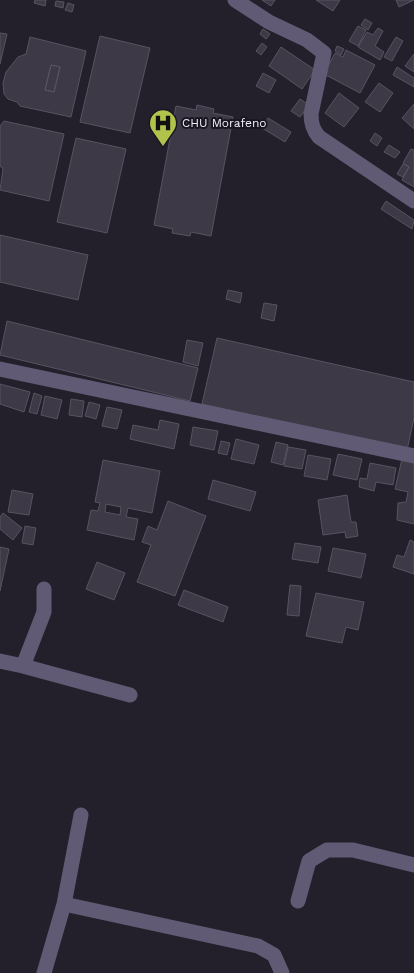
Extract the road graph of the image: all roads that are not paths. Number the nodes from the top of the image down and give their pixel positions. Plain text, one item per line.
1 (235, 0) edge
2 (414, 201) edge
3 (0, 369) edge
4 (413, 452) edge
5 (44, 589) dead end
6 (0, 661) edge
7 (23, 666) junction
8 (130, 694) dead end
9 (81, 816) dead end
10 (414, 865) edge
11 (298, 902) dead end
12 (64, 904) junction
13 (44, 973) edge
14 (282, 973) edge

1 - 2 street
3 - 4 street
5 - 7 street
6 - 7 street
7 - 8 street
9 - 12 street
10 - 11 street
12 - 13 street
12 - 14 street

